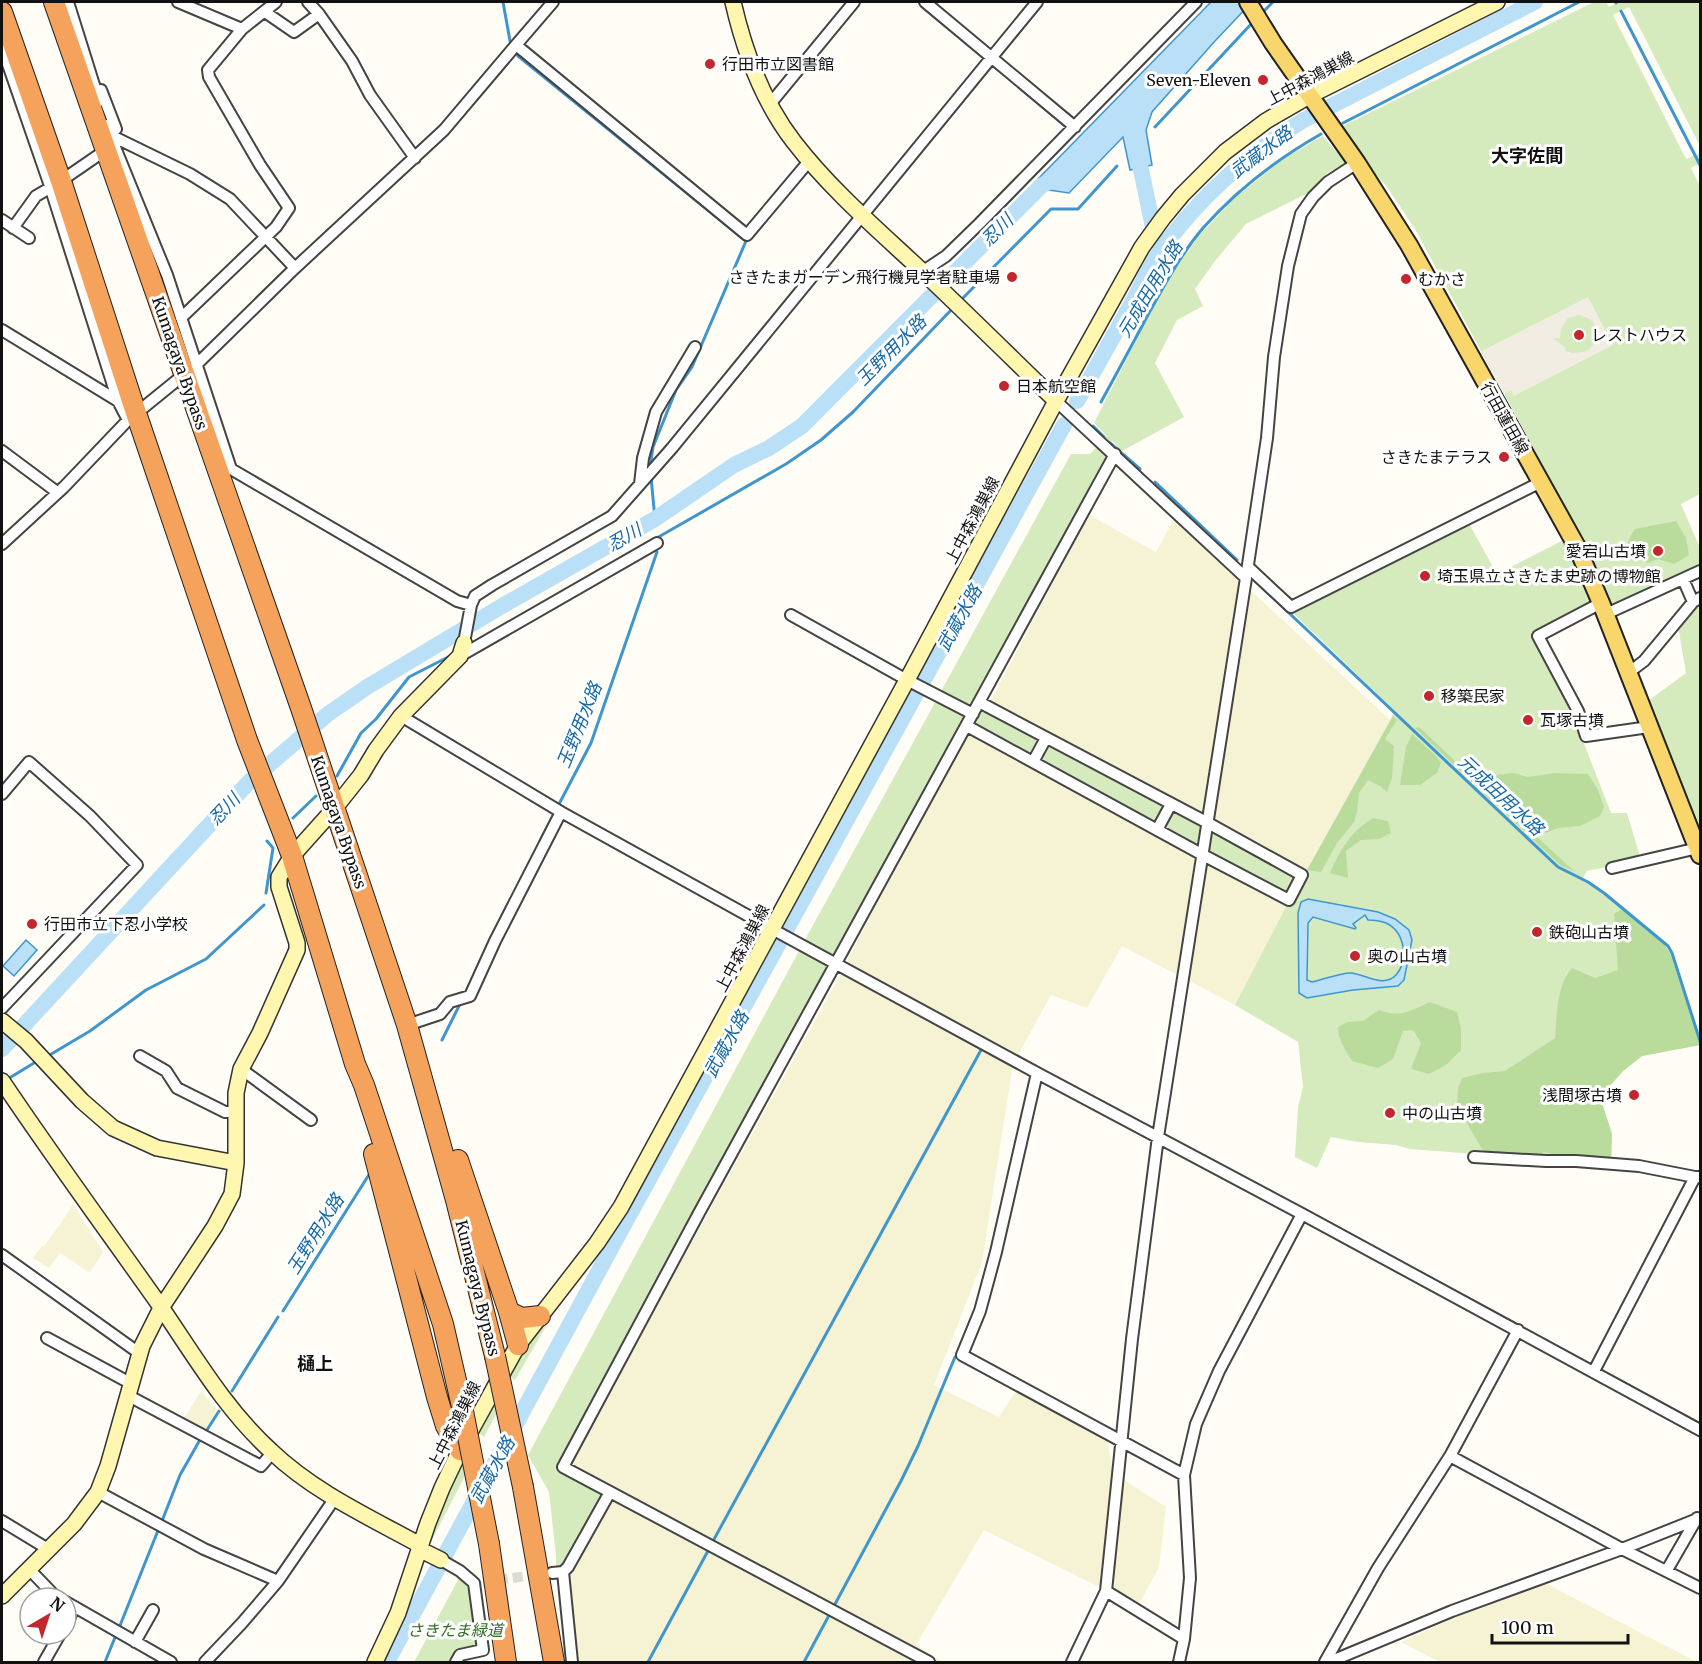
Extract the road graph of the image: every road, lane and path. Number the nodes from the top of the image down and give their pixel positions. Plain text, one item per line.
1 (54, 2) edge
2 (68, 2) edge
3 (178, 2) edge
4 (276, 2) edge
5 (308, 2) edge
6 (552, 2) edge
7 (733, 2) edge
8 (854, 2) edge
9 (925, 2) edge
10 (1037, 2) edge
11 (1196, 2) edge
12 (1497, 2) edge
13 (2, 12) edge
14 (265, 12) junction
15 (1254, 12) edge
16 (319, 14) junction
17 (242, 29) junction
18 (516, 45) junction
19 (2, 47) edge
20 (991, 57) junction
21 (1312, 100) junction
22 (770, 104) junction
23 (1075, 126) junction
24 (113, 132) junction
25 (100, 154) dead end
26 (415, 158) junction
27 (810, 160) junction
28 (1357, 162) junction
29 (68, 176) dead end
30 (48, 189) dead end
31 (863, 216) junction
32 (2, 220) edge
33 (14, 228) junction
34 (266, 236) junction
35 (29, 238) dead end
36 (296, 268) junction
37 (924, 274) junction
38 (181, 318) junction
39 (2, 330) edge
40 (695, 347) dead end
41 (191, 370) junction
42 (118, 401) junction
43 (1060, 404) junction
44 (132, 417) junction
45 (2, 451) edge
46 (1115, 454) junction
47 (1541, 482) junction
48 (640, 485) junction
49 (57, 492) junction
50 (657, 543) dead end
51 (2, 544) edge
52 (1701, 571) edge
53 (1247, 572) junction
54 (1683, 579) junction
55 (1697, 600) edge
56 (470, 608) junction
57 (1603, 609) junction
58 (791, 615) dead end
59 (462, 649) junction
60 (1628, 673) junction
61 (911, 682) junction
62 (979, 702) junction
63 (973, 714) junction
64 (401, 716) junction
65 (966, 726) junction
66 (1649, 727) junction
67 (1046, 738) junction
68 (1033, 762) junction
69 (2, 794) edge
70 (1171, 804) junction
71 (334, 809) junction
72 (561, 812) junction
73 (1208, 823) junction
74 (1157, 830) junction
75 (1699, 852) edge
76 (1203, 855) junction
77 (292, 856) junction
78 (1612, 868) dead end
79 (775, 931) junction
80 (837, 963) junction
81 (2, 1008) edge
82 (2, 1021) edge
83 (409, 1033) junction
84 (140, 1056) dead end
85 (355, 1064) junction
86 (241, 1069) junction
87 (1037, 1073) junction
88 (2, 1081) edge
89 (235, 1112) junction
90 (311, 1120) dead end
91 (1158, 1137) junction
92 (1474, 1157) dead end
93 (236, 1163) junction
94 (1698, 1177) edge
95 (1302, 1214) junction
96 (2, 1255) edge
97 (161, 1308) junction
98 (509, 1312) junction
99 (540, 1316) junction
100 (1518, 1330) junction
101 (47, 1338) dead end
102 (518, 1345) junction
103 (139, 1353) junction
104 (1594, 1371) junction
105 (129, 1389) junction
106 (1701, 1430) edge
107 (1122, 1440) junction
108 (460, 1450) junction
109 (272, 1453) junction
110 (1450, 1456) junction
111 (1184, 1475) junction
112 (98, 1492) junction
113 (610, 1492) junction
114 (335, 1498) junction
115 (1699, 1516) edge
116 (2, 1521) edge
117 (420, 1547) junction
118 (1622, 1549) junction
119 (48, 1551) junction
120 (441, 1560) joint
121 (29, 1569) junction
122 (1667, 1570) junction
123 (278, 1581) junction
124 (45, 1586) edge
125 (1701, 1588) edge
126 (1106, 1591) junction
127 (2, 1596) edge
128 (78, 1609) edge
129 (153, 1610) dead end
130 (1184, 1639) junction
131 (135, 1642) junction
132 (53, 1646) edge
133 (44, 1662) edge
134 (171, 1662) edge
135 (205, 1662) edge
136 (375, 1662) edge
137 (456, 1662) edge
138 (506, 1662) edge
139 (554, 1662) edge
140 (572, 1662) edge
141 (929, 1662) edge
142 (1072, 1662) edge
143 (1179, 1662) edge
144 (1327, 1662) edge

1 - 41 highway, Kumagaya Bypass
2 - 24 street
3 - 17 street
4 - 14 street
5 - 16 street
6 - 18 street
7 - 22 street
8 - 22 street
9 - 20 street
10 - 20 street
11 - 23 street
12 - 21 street, 上中森鴻巣線
13 - 44 highway
14 - 16 street
14 - 17 street
15 - 21 main road, 行田蓮田線
16 - 26 street
17 - 34 street
18 - 26 street
18 - 27 street
19 - 42 street
20 - 23 street
20 - 31 street
21 - 28 main road, 行田蓮田線
21 - 43 street, 上中森鴻巣線
22 - 27 street
23 - 37 street
24 - 34 street
24 - 38 street
25 - 29 street
26 - 36 street
27 - 31 street
28 - 47 main road, 行田蓮田線
28 - 53 street
30 - 33 street
31 - 37 street
31 - 48 street
32 - 33 street
33 - 35 street
34 - 36 street
34 - 38 street
36 - 41 street
37 - 43 street
38 - 41 street
39 - 42 street
40 - 48 street
41 - 44 street
41 - 56 street
41 - 71 highway, Kumagaya Bypass
42 - 44 street
43 - 46 street
43 - 61 street, 上中森鴻巣線
44 - 49 street
44 - 77 highway
45 - 49 street
46 - 53 street
46 - 62 street
47 - 53 street
47 - 57 main road, 行田蓮田線
48 - 56 street
49 - 51 street
50 - 59 street
52 - 54 street
53 - 73 street
54 - 55 street
54 - 57 street
55 - 60 street
56 - 59 street
57 - 60 main road, 行田蓮田線
57 - 66 street
58 - 61 street
59 - 64 street
60 - 66 main road, 行田蓮田線
61 - 63 street
61 - 79 street, 上中森鴻巣線
62 - 63 street
62 - 67 street
63 - 65 street
64 - 71 street
64 - 72 street
65 - 68 street
65 - 80 street
66 - 75 main road, 行田蓮田線
67 - 68 street
67 - 70 street
68 - 74 street
69 - 81 street
70 - 73 street
70 - 74 street
71 - 77 street
71 - 83 highway, Kumagaya Bypass
72 - 79 street
72 - 83 street
73 - 76 street
73 - 76 street
74 - 76 street
75 - 78 street
76 - 91 street
77 - 85 highway
77 - 86 street
79 - 80 street
79 - 99 street, 上中森鴻巣線
80 - 87 street
80 - 113 street
82 - 93 street
83 - 98 highway
83 - 139 highway, Kumagaya Bypass, bridge
84 - 89 street
85 - 108 highway
85 - 138 highway, bridge
86 - 89 street
86 - 90 street
87 - 91 street
87 - 107 street
88 - 97 street
89 - 93 street
91 - 95 street
91 - 107 street
92 - 94 street
93 - 97 street
94 - 104 street
95 - 100 street
95 - 111 street
96 - 103 street
97 - 103 street
97 - 109 street
98 - 99 highway
98 - 102 highway
99 - 102 street, 上中森鴻巣線
100 - 104 street
100 - 110 street
101 - 105 street
102 - 108 street, 上中森鴻巣線
103 - 105 street
104 - 106 street
105 - 109 street
105 - 112 street
107 - 111 street
107 - 126 street
108 - 117 street, 上中森鴻巣線
109 - 114 street
110 - 118 street
110 - 144 street
111 - 130 street
112 - 119 street
112 - 123 street
113 - 140 street
113 - 141 street
114 - 117 street
114 - 123 street
115 - 118 street
115 - 122 street
116 - 119 street
117 - 120 street
117 - 136 street, 上中森鴻巣線
118 - 122 street
118 - 144 street
119 - 121 street
120 - 137 street
121 - 124 street
121 - 127 street
122 - 125 street
123 - 135 street
126 - 130 street
126 - 142 street
128 - 131 street
129 - 131 street
130 - 143 street
131 - 134 street
132 - 133 street

